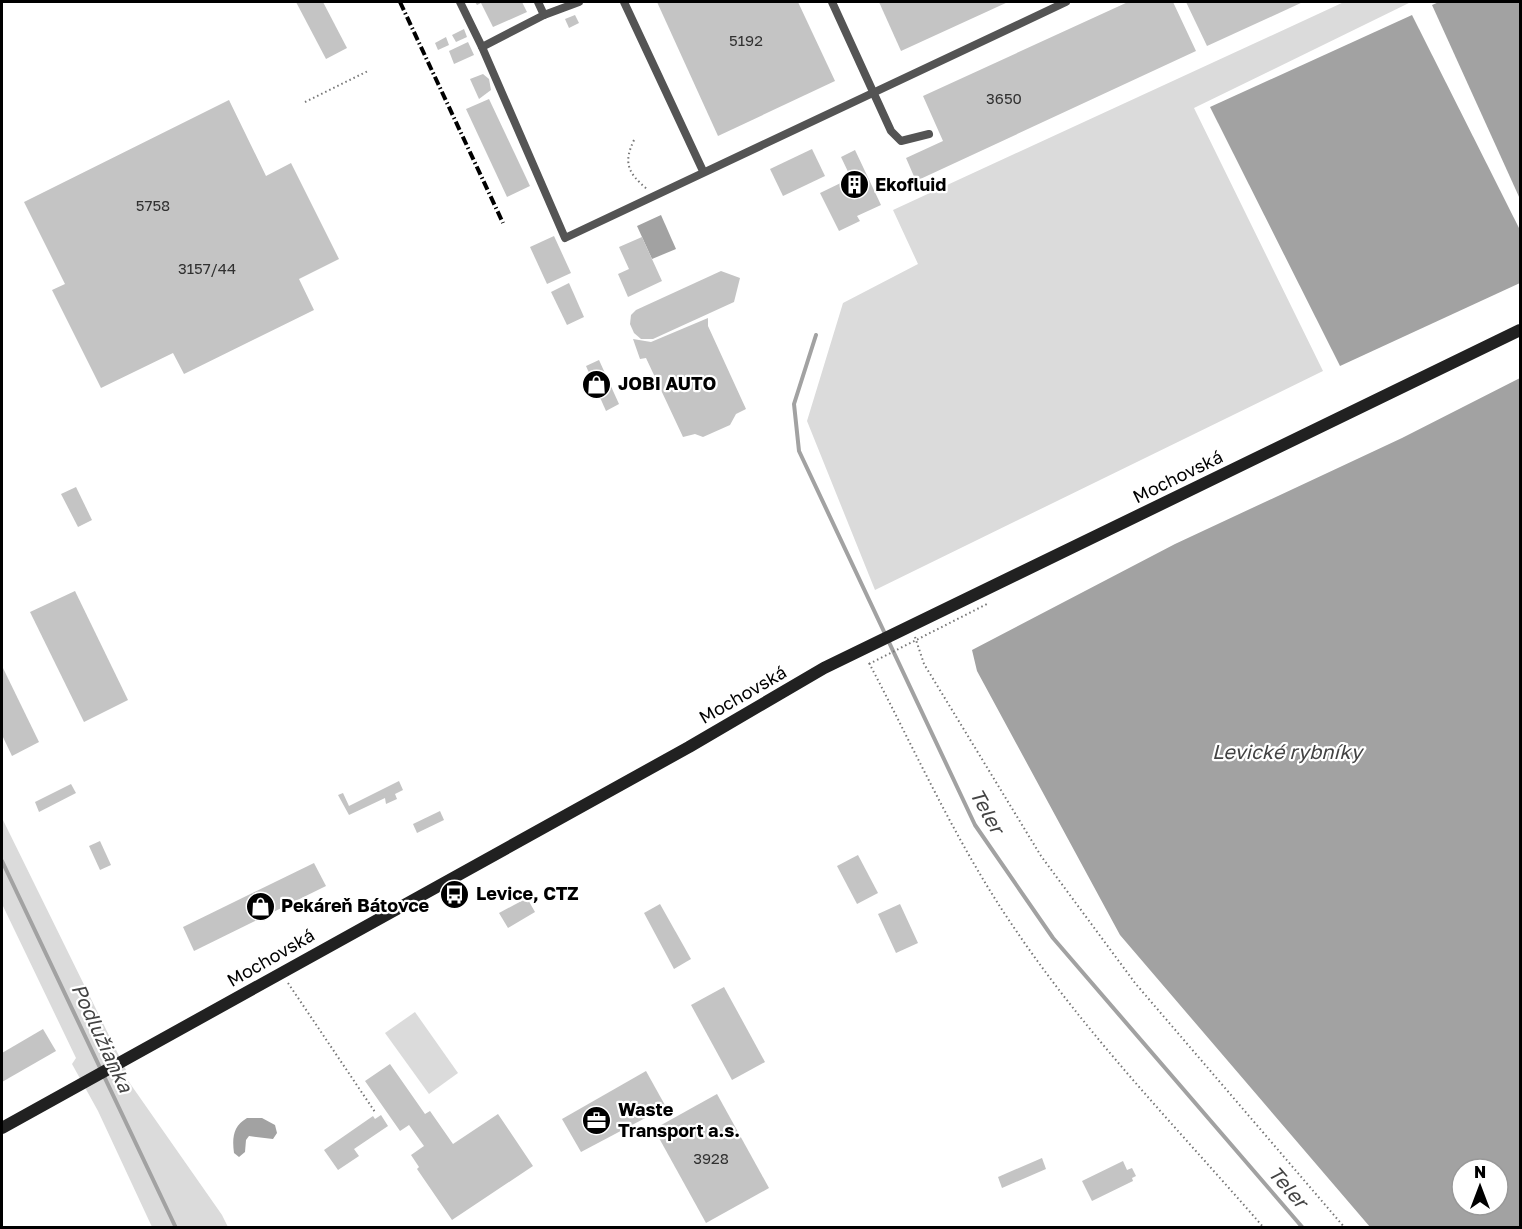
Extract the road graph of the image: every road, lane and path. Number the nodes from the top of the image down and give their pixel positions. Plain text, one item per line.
1 (460, 2) edge
2 (538, 2) edge
3 (579, 2) edge
4 (624, 2) edge
5 (832, 2) edge
6 (1066, 2) edge
7 (544, 15) junction
8 (482, 47) junction
9 (368, 71) dead end
10 (875, 94) junction
11 (305, 102) dead end
12 (929, 134) dead end
13 (634, 140) dead end
14 (703, 171) junction
15 (654, 195) junction
16 (1521, 330) edge
17 (904, 629) junction
18 (867, 646) junction
19 (901, 648) dead end
20 (869, 664) junction
21 (281, 974) junction
22 (375, 1112) dead end
23 (2, 1128) edge
24 (1264, 1227) edge
25 (1345, 1227) edge

1 - 8 lane
2 - 7 lane
3 - 7 lane
4 - 14 lane
5 - 10 lane
6 - 10 lane
7 - 8 lane
8 - 15 lane
9 - 11 path
10 - 12 lane
10 - 14 lane
13 - 15 path
14 - 15 lane
16 - 17 street, Mochovská
17 - 18 street, Mochovská
17 - 25 path
18 - 20 path
18 - 21 street, Mochovská
19 - 20 path
20 - 24 path
21 - 22 path
21 - 23 street, Mochovská

